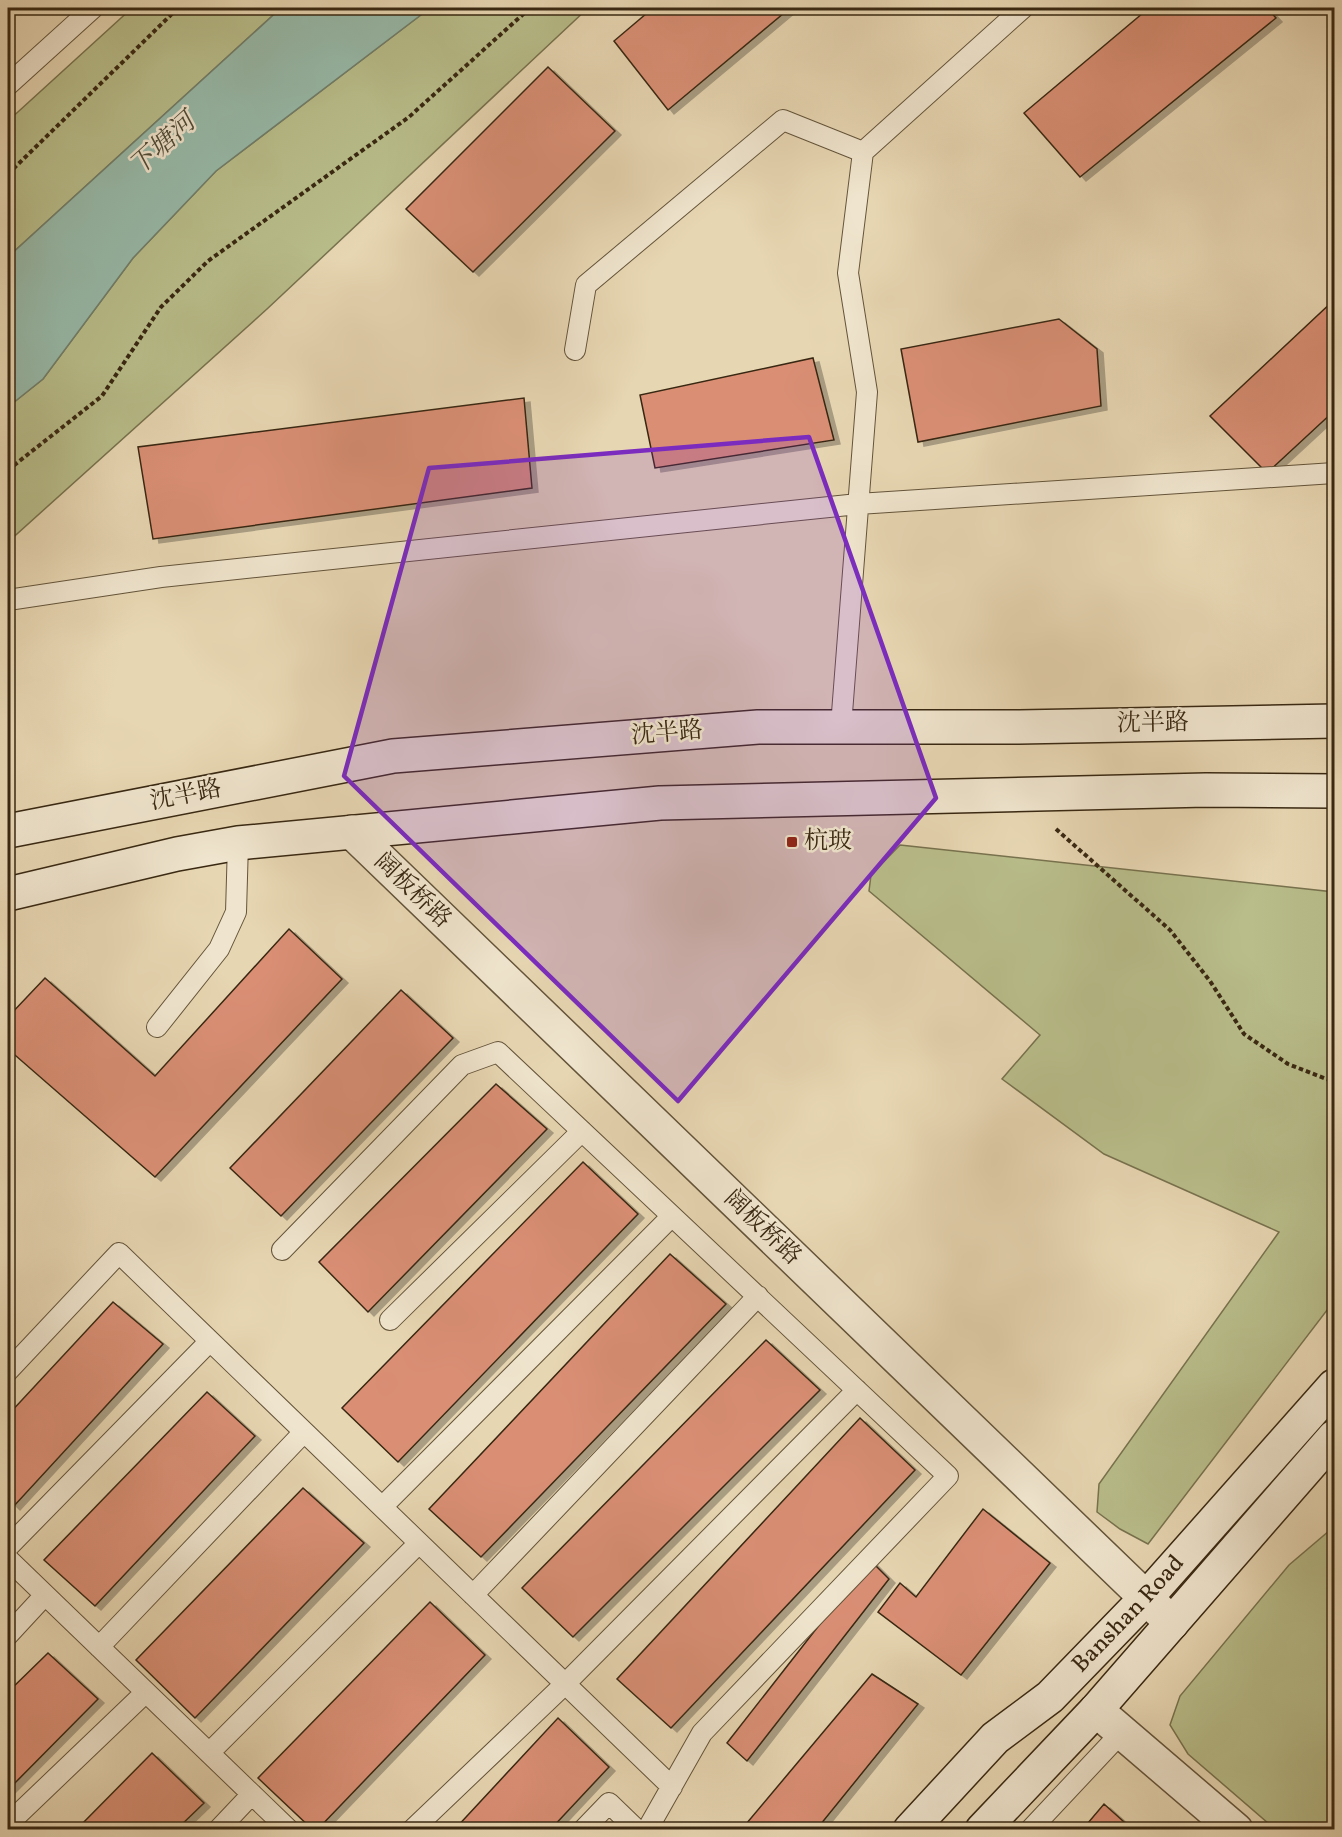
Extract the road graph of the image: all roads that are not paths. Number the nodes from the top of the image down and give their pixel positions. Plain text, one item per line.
1 (93, 8) edge
2 (1023, 8) edge
3 (8, 85) edge
4 (863, 152) junction
5 (575, 350) dead end
6 (1335, 473) edge
7 (858, 504) junction
8 (8, 600) edge
9 (1335, 721) edge
10 (841, 726) junction
11 (1335, 791) edge
12 (8, 831) edge
13 (352, 832) junction
14 (238, 843) junction
15 (8, 894) edge
16 (157, 1027) dead end
17 (582, 1131) junction
18 (672, 1216) junction
19 (282, 1250) dead end
20 (758, 1296) junction
21 (390, 1320) dead end
22 (210, 1341) junction
23 (8, 1371) edge
24 (1335, 1386) edge
25 (857, 1390) junction
26 (304, 1432) junction
27 (1331, 1448) edge
28 (382, 1507) junction
29 (419, 1543) junction
30 (8, 1547) edge
31 (8, 1559) edge
32 (45, 1595) junction
33 (473, 1595) junction
34 (1146, 1598) junction
35 (1172, 1623) junction
36 (8, 1635) edge
37 (99, 1647) junction
38 (565, 1684) junction
39 (146, 1692) junction
40 (1096, 1710) junction
41 (1121, 1733) junction
42 (210, 1753) junction
43 (672, 1787) junction
44 (252, 1794) junction
45 (8, 1824) edge
46 (1234, 1829) edge
47 (218, 1830) edge
48 (289, 1830) edge
49 (412, 1830) edge
50 (583, 1830) edge
51 (637, 1830) edge
52 (648, 1830) edge
53 (910, 1830) edge
54 (982, 1830) edge
55 (1030, 1830) edge

1 - 3 lane
2 - 4 lane
4 - 5 lane
4 - 7 lane
6 - 7 lane
7 - 8 lane
7 - 10 lane
9 - 10 main road, 沈半路
10 - 12 main road, 沈半路
11 - 13 main road
13 - 14 main road
13 - 34 main road, 阔板桥路
14 - 15 main road
14 - 16 lane
17 - 18 lane
17 - 19 lane
17 - 21 lane
18 - 20 lane
18 - 28 lane
20 - 25 lane
20 - 33 lane
22 - 23 lane
22 - 26 lane
22 - 30 lane
24 - 34 main road, Banshan Road
25 - 38 lane
25 - 43 lane
26 - 28 lane
26 - 37 lane
27 - 35 main road, Banshan Road
28 - 29 lane
29 - 33 lane
29 - 42 lane
31 - 32 lane
32 - 36 lane
32 - 37 lane
33 - 38 lane
34 - 35 main road, 阔板桥路
34 - 53 main road, Banshan Road
35 - 40 main road, Banshan Road
37 - 39 lane
38 - 43 lane
38 - 49 lane
39 - 42 lane
39 - 45 lane
40 - 41 main road
40 - 54 main road, Banshan Road
41 - 46 main road
41 - 55 lane
42 - 44 lane
43 - 52 lane
44 - 47 lane
44 - 48 lane
50 - 51 lane

